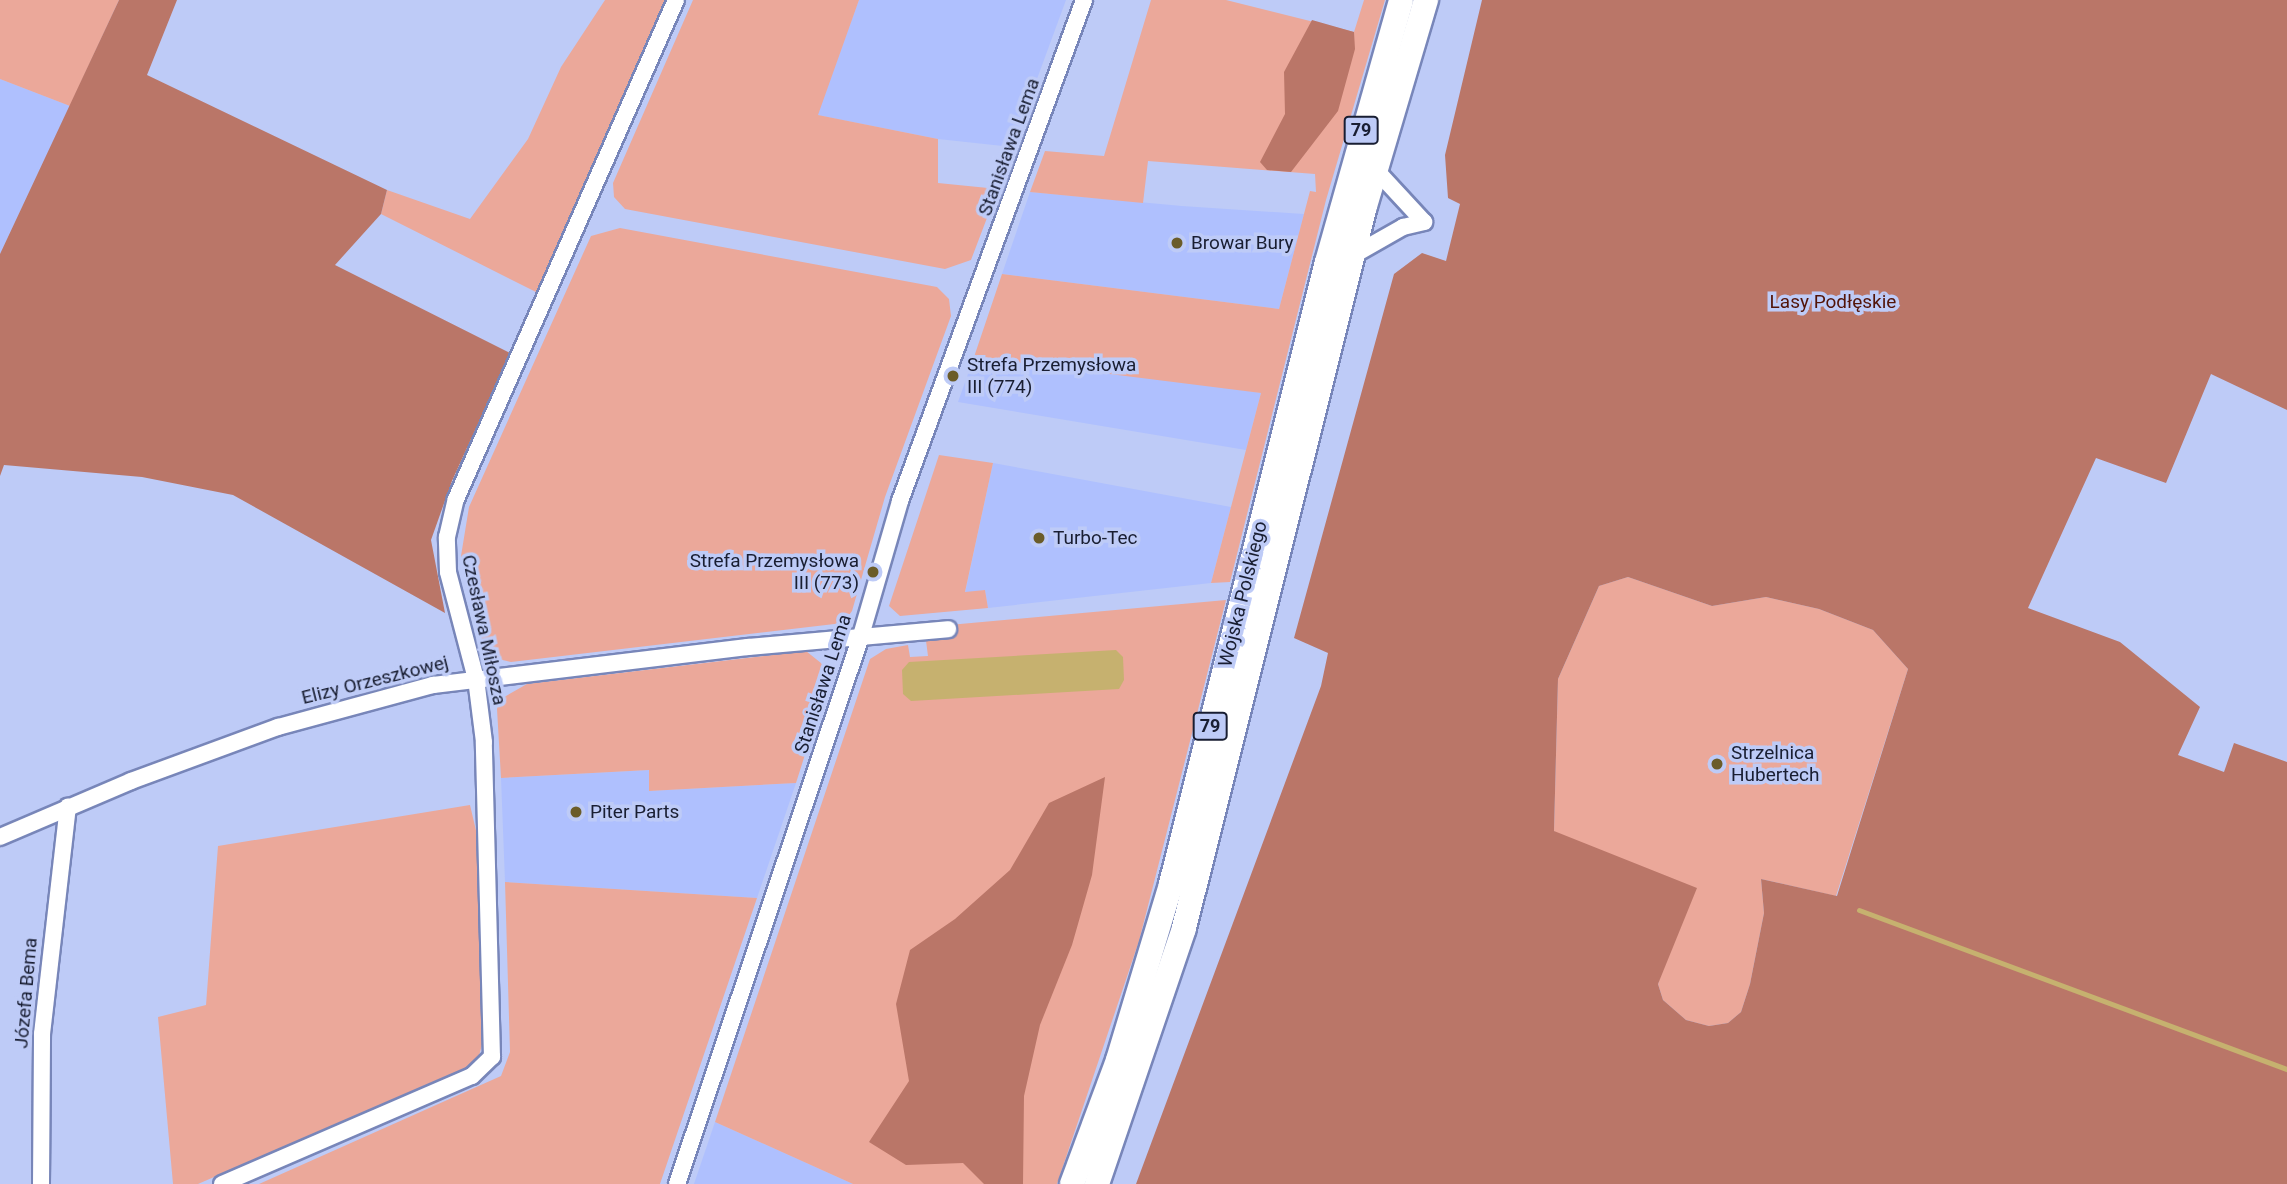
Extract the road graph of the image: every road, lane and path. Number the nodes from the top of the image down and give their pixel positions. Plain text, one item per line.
1 (676, 0) edge
2 (1084, 0) edge
3 (1401, 0) edge
4 (1426, 0) edge
5 (1375, 169) junction
6 (1352, 256) junction
7 (948, 629) dead end
8 (860, 639) junction
9 (476, 679) junction
10 (68, 806) junction
11 (0, 837) edge
12 (41, 1184) edge
13 (222, 1184) edge
14 (677, 1184) edge
15 (1072, 1184) edge
16 (1097, 1184) edge

1 - 9 street, Czesława Miłosza
2 - 8 street, Stanisława Lema
3 - 15 main road, Wojska Polskiego / 79
4 - 5 main road, Wojska Polskiego / 79
5 - 6 main road, Wojska Polskiego / 79
5 - 6 street
6 - 16 main road, Wojska Polskiego / 79
7 - 8 street, Elizy Orzeszkowej
8 - 9 street, Elizy Orzeszkowej
8 - 14 street, Stanisława Lema
9 - 10 street, Elizy Orzeszkowej
9 - 13 street, Czesława Miłosza
10 - 11 street, Elizy Orzeszkowej
10 - 12 street, Józefa Bema

